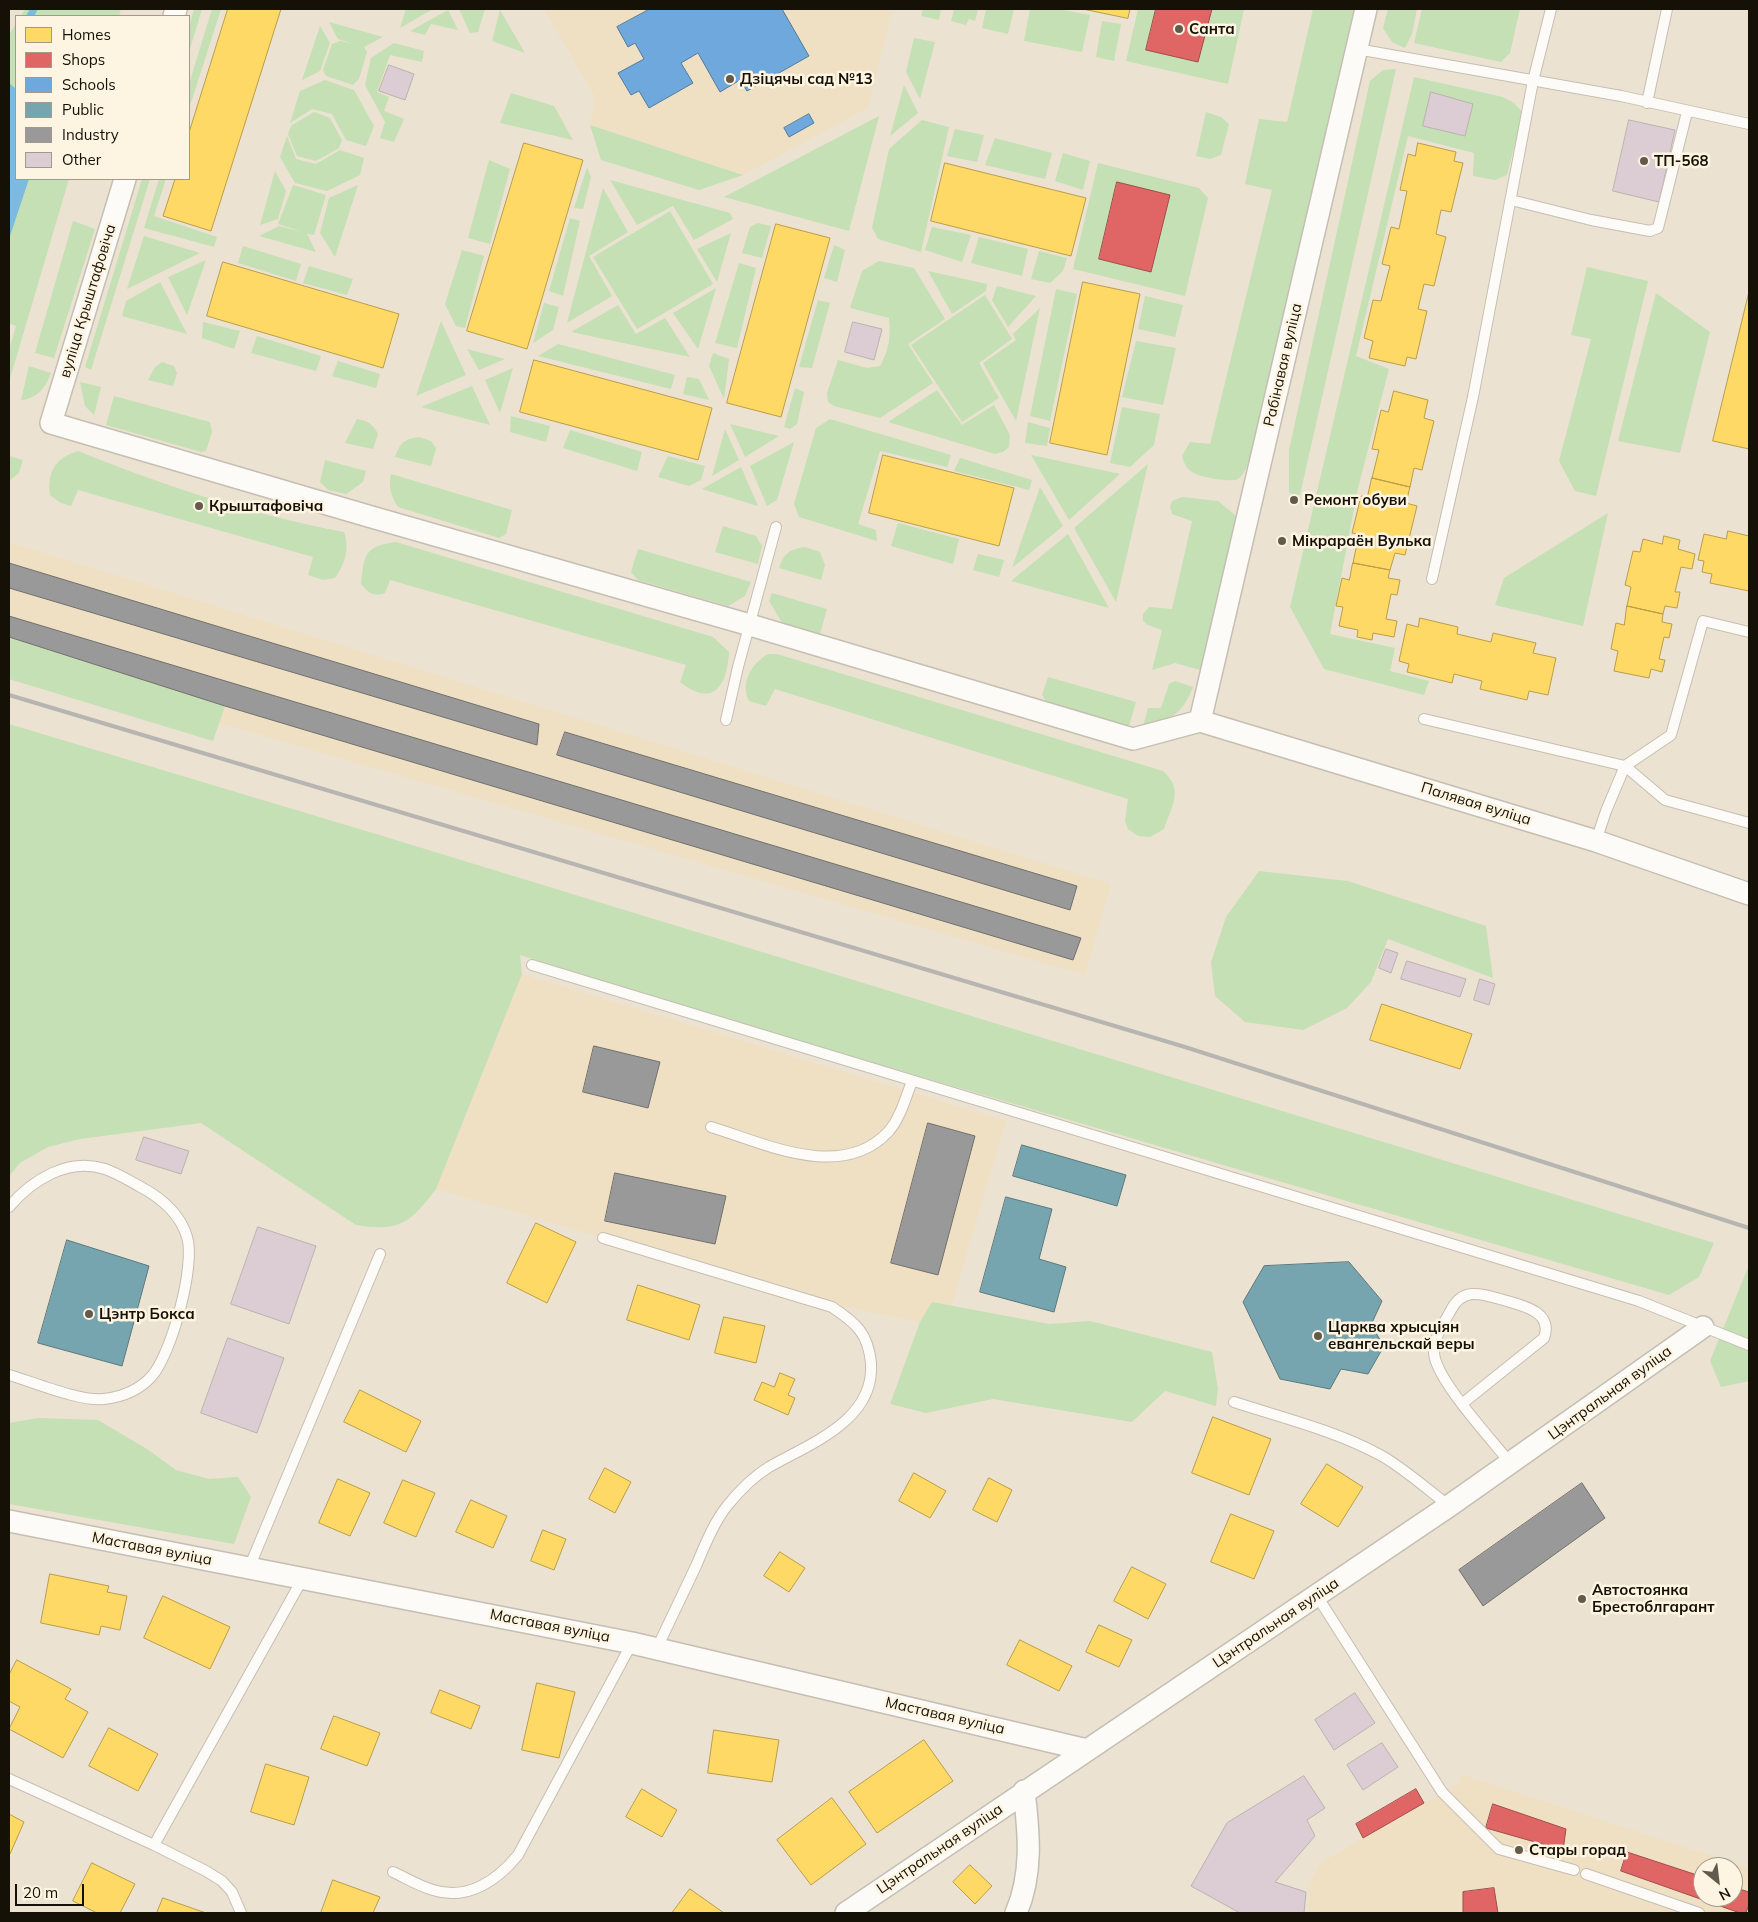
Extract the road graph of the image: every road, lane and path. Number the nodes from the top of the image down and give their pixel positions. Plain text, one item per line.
1 (1366, 9) edge
2 (1551, 9) edge
3 (1667, 9) edge
4 (1357, 48) junction
5 (1533, 81) junction
6 (1647, 103) junction
7 (1686, 112) junction
8 (1749, 124) edge
9 (125, 180) edge
10 (1515, 202) dead end
11 (776, 527) dead end
12 (1432, 579) dead end
13 (750, 625) junction
14 (1749, 632) edge
15 (1424, 719) dead end
16 (726, 720) dead end
17 (1200, 721) junction
18 (1625, 766) junction
19 (1749, 823) edge
20 (1596, 841) junction
21 (1749, 894) edge
22 (532, 965) dead end
23 (912, 1081) junction
24 (711, 1127) dead end
25 (9, 1207) edge
26 (603, 1238) dead end
27 (380, 1254) dead end
28 (1703, 1327) junction
29 (1749, 1345) edge
30 (9, 1375) edge
31 (1234, 1402) dead end
32 (1463, 1403) junction
33 (1512, 1464) junction
34 (1449, 1506) junction
35 (9, 1521) edge
36 (249, 1568) junction
37 (303, 1578) junction
38 (1317, 1596) junction
39 (632, 1643) junction
40 (657, 1648) junction
41 (1087, 1750) junction
42 (9, 1779) edge
43 (1024, 1791) junction
44 (154, 1845) junction
45 (1574, 1870) dead end
46 (393, 1872) dead end
47 (1586, 1874) dead end
48 (240, 1913) edge
49 (846, 1913) edge
50 (1016, 1913) edge
51 (1699, 1913) edge

1 - 4 street, Рабінавая вуліца
2 - 5 lane
3 - 6 lane
4 - 5 lane
4 - 17 street, Рабінавая вуліца
5 - 6 lane
5 - 12 lane
6 - 7 lane
7 - 8 lane
7 - 10 lane
9 - 13 street, вуліца Крыштафовіча
11 - 13 lane
13 - 16 lane
13 - 17 street
14 - 18 lane
15 - 18 lane
17 - 20 street, Палявая вуліца
18 - 19 lane
18 - 20 lane
20 - 21 street, Палявая вуліца
22 - 23 lane
23 - 24 lane
23 - 28 lane
25 - 30 lane
26 - 40 lane
27 - 36 lane
28 - 29 lane
28 - 33 street, Цэнтральная вуліца
31 - 34 lane
32 - 32 lane
32 - 33 lane
33 - 34 street, Цэнтральная вуліца
34 - 38 street, Цэнтральная вуліца
35 - 36 street, Маставая вуліца
36 - 37 street, Маставая вуліца
37 - 39 street, Маставая вуліца
37 - 44 lane
38 - 41 street, Цэнтральная вуліца
38 - 45 lane
39 - 40 street, Маставая вуліца
39 - 46 lane
40 - 41 street, Маставая вуліца
41 - 43 street, Цэнтральная вуліца
42 - 44 lane
43 - 49 street, Цэнтральная вуліца
43 - 50 street
44 - 48 lane
47 - 51 lane

